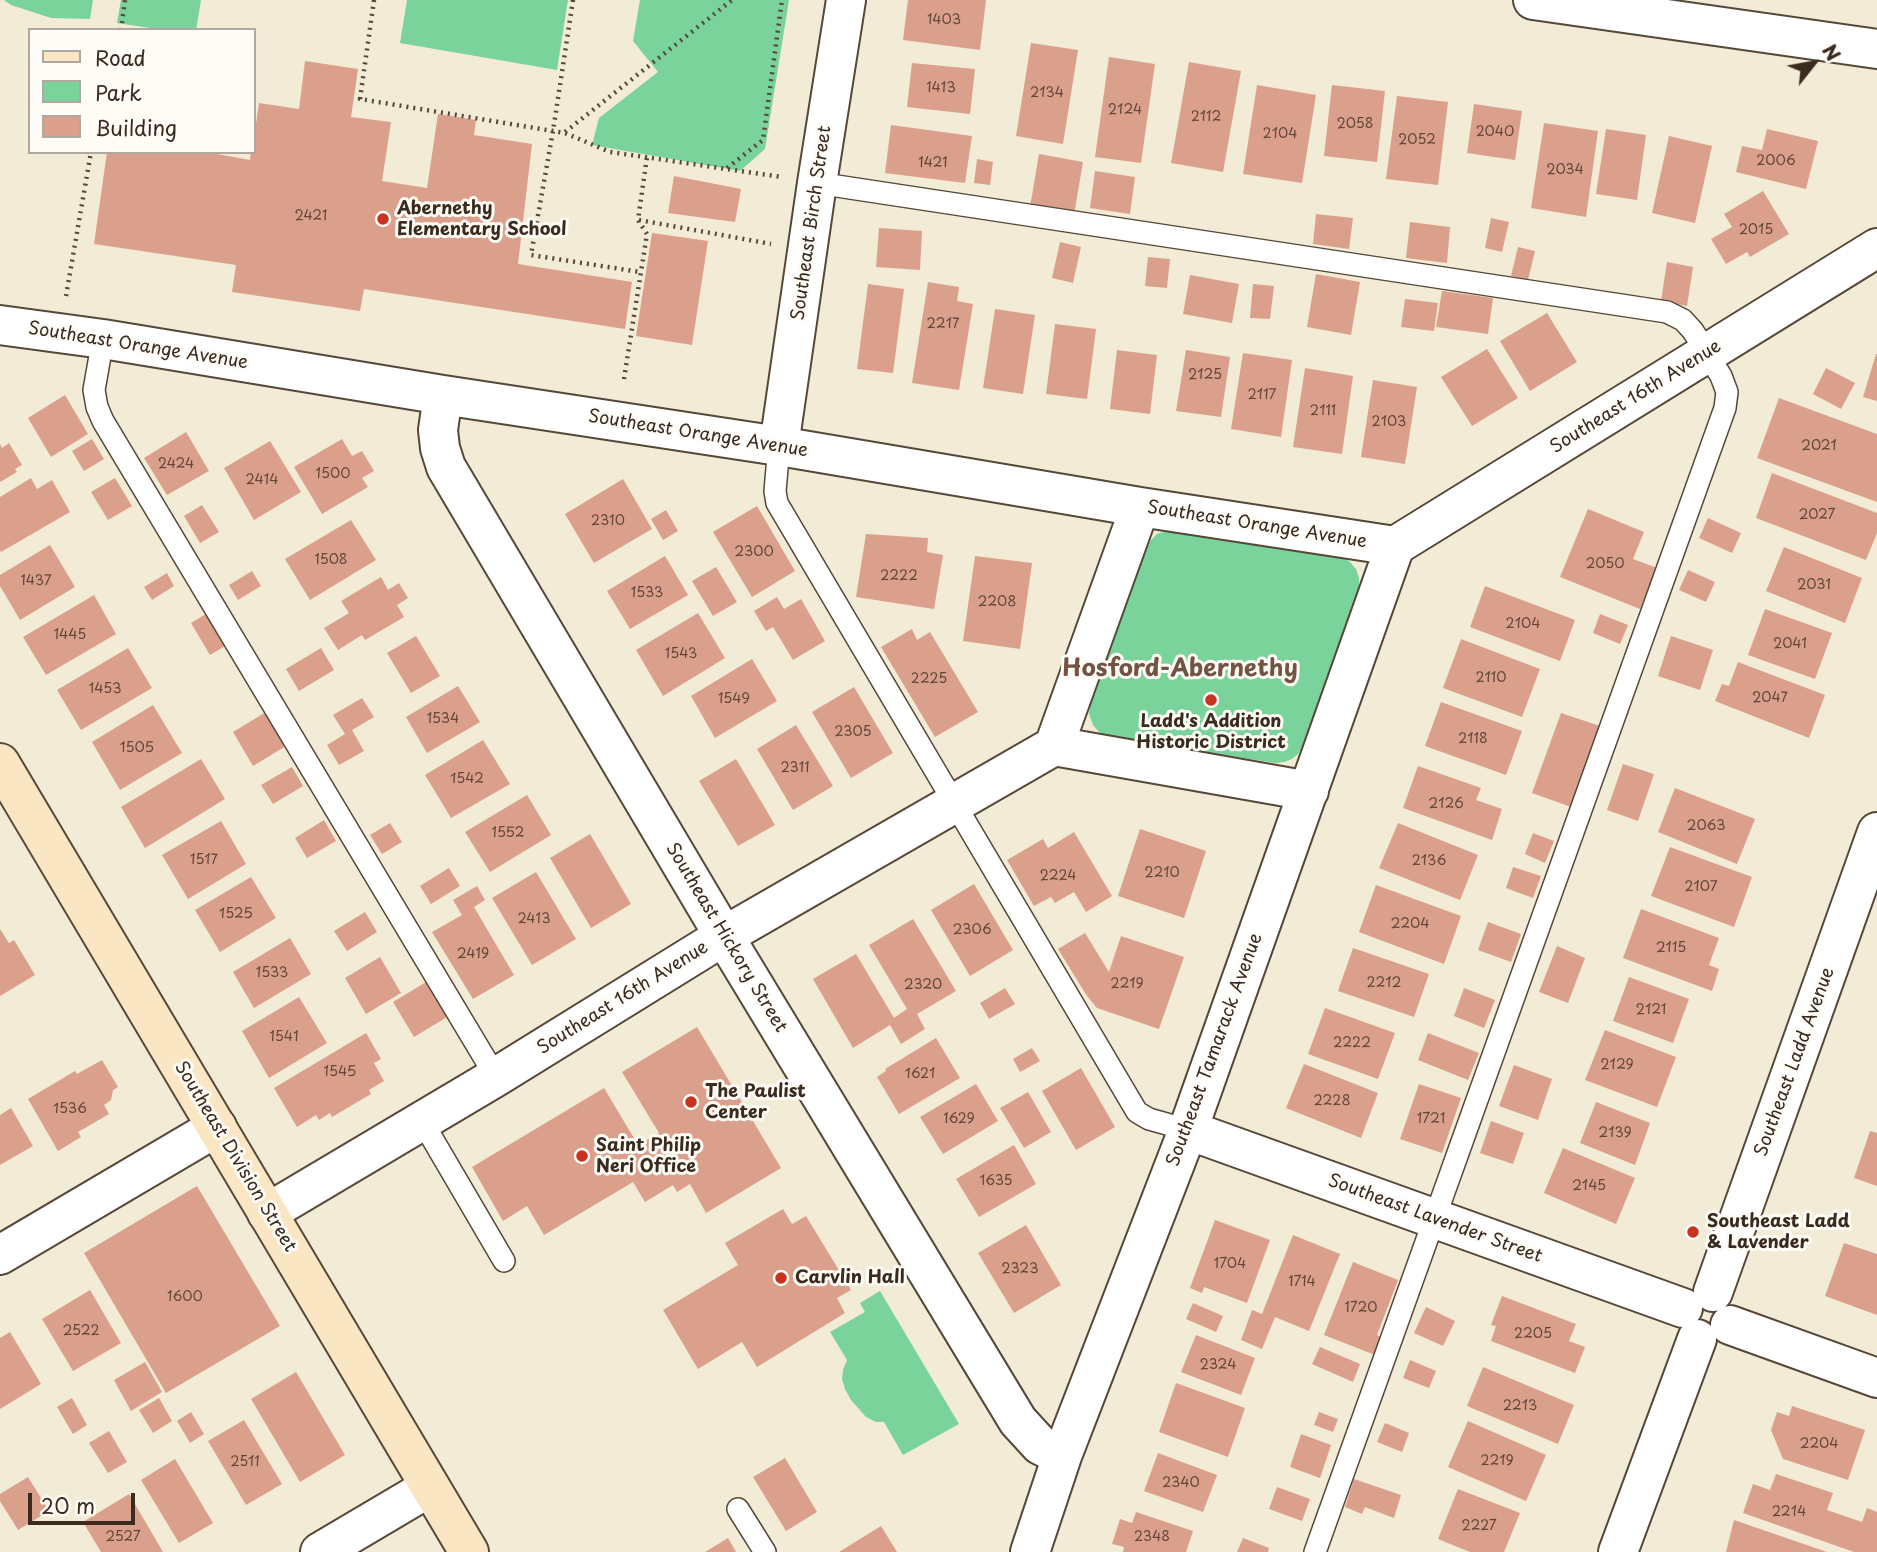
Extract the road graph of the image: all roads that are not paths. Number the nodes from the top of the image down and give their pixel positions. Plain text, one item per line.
1 (846, 0) edge
2 (1533, 0) edge
3 (1877, 49) edge
4 (802, 181) junction
5 (1877, 248) edge
6 (0, 325) edge
7 (103, 339) junction
8 (1707, 352) junction
9 (443, 396) junction
10 (779, 446) junction
11 (1140, 507) junction
12 (1395, 546) junction
13 (1054, 746) junction
14 (1, 765) edge
15 (1309, 791) junction
16 (954, 804) junction
17 (1877, 832) edge
18 (724, 936) junction
19 (496, 1077) junction
20 (422, 1121) junction
21 (217, 1127) junction
22 (1188, 1130) junction
23 (267, 1213) junction
24 (1434, 1218) junction
25 (0, 1255) edge
26 (505, 1261) dead end
27 (1706, 1316) junction
28 (1877, 1378) edge
29 (1062, 1456) junction
30 (430, 1487) junction
31 (738, 1509) dead end
32 (320, 1552) edge
33 (469, 1552) edge
34 (765, 1552) edge
35 (1030, 1552) edge
36 (1315, 1552) edge
37 (1618, 1552) edge

1 - 4 street, Southeast Birch Street
2 - 3 street
4 - 8 lane
4 - 10 street, Southeast Birch Street
5 - 8 street, Southeast 16th Avenue
6 - 7 street, Southeast Orange Avenue
7 - 9 street, Southeast Orange Avenue
7 - 19 lane
8 - 12 street, Southeast 16th Avenue
8 - 24 lane
9 - 10 street, Southeast Orange Avenue
9 - 18 street, Southeast Hickory Street
10 - 11 street, Southeast Orange Avenue
10 - 16 lane
11 - 12 street, Southeast Orange Avenue
11 - 13 street
12 - 15 street, Southeast Tamarack Avenue
13 - 15 street
13 - 16 street, Southeast 16th Avenue
14 - 21 main road, Southeast Division Street
15 - 22 street, Southeast Tamarack Avenue
16 - 18 street, Southeast 16th Avenue
16 - 22 lane
17 - 27 street, Southeast Ladd Avenue
18 - 19 street, Southeast 16th Avenue
18 - 29 street, Southeast Hickory Street
19 - 20 street, Southeast 16th Avenue
20 - 23 street, Southeast 16th Avenue
20 - 26 lane
21 - 23 main road, Southeast Division Street
21 - 25 street
22 - 24 street, Southeast Lavender Street
22 - 29 street, Southeast Tamarack Avenue
23 - 30 main road, Southeast Division Street
24 - 27 street, Southeast Lavender Street
24 - 36 lane
27 - 28 street, Southeast Lavender Street
27 - 37 street, Southeast Ladd Avenue
29 - 35 street, Southeast Tamarack Avenue
30 - 32 street
30 - 33 main road, Southeast Division Street
31 - 34 lane

